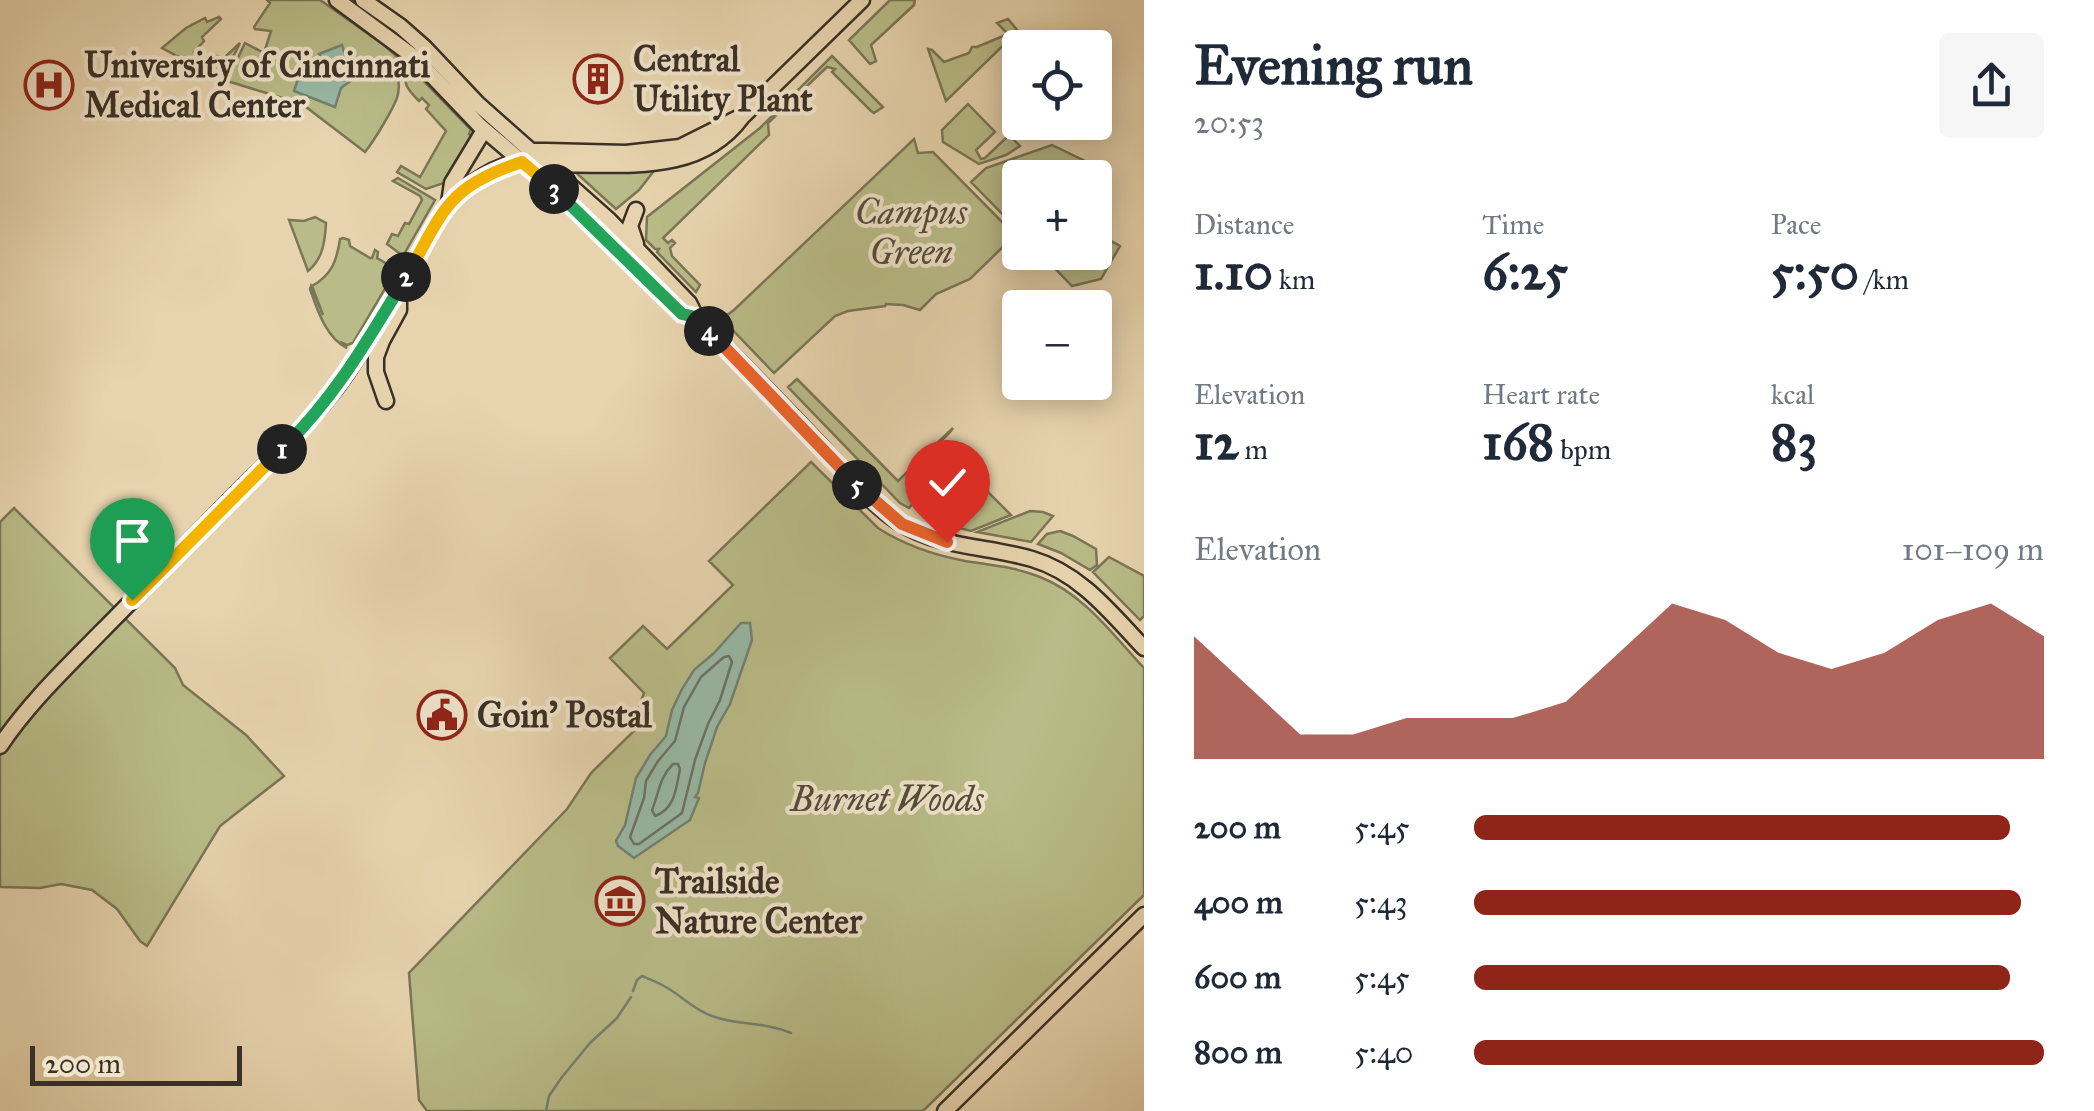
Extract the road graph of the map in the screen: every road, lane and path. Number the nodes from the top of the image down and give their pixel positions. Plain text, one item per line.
1 (337, 0) edge
2 (363, 0) edge
3 (862, 0) edge
4 (742, 117) junction
5 (489, 124) junction
6 (528, 156) junction
7 (550, 166) junction
8 (448, 204) junction
9 (636, 210) dead end
10 (644, 257) junction
11 (399, 288) junction
12 (696, 317) junction
13 (386, 401) dead end
14 (1144, 648) edge
15 (0, 746) edge
16 (1144, 915) edge
17 (945, 1111) edge

1 - 5 main road
2 - 5 main road
3 - 4 main road
4 - 6 main road
4 - 7 main road
5 - 6 main road
5 - 8 main road
6 - 7 main road
6 - 8 main road
6 - 12 main road
7 - 10 main road
8 - 11 main road
9 - 10 main road
10 - 12 main road
11 - 13 main road
11 - 15 main road
12 - 14 main road
16 - 17 main road

